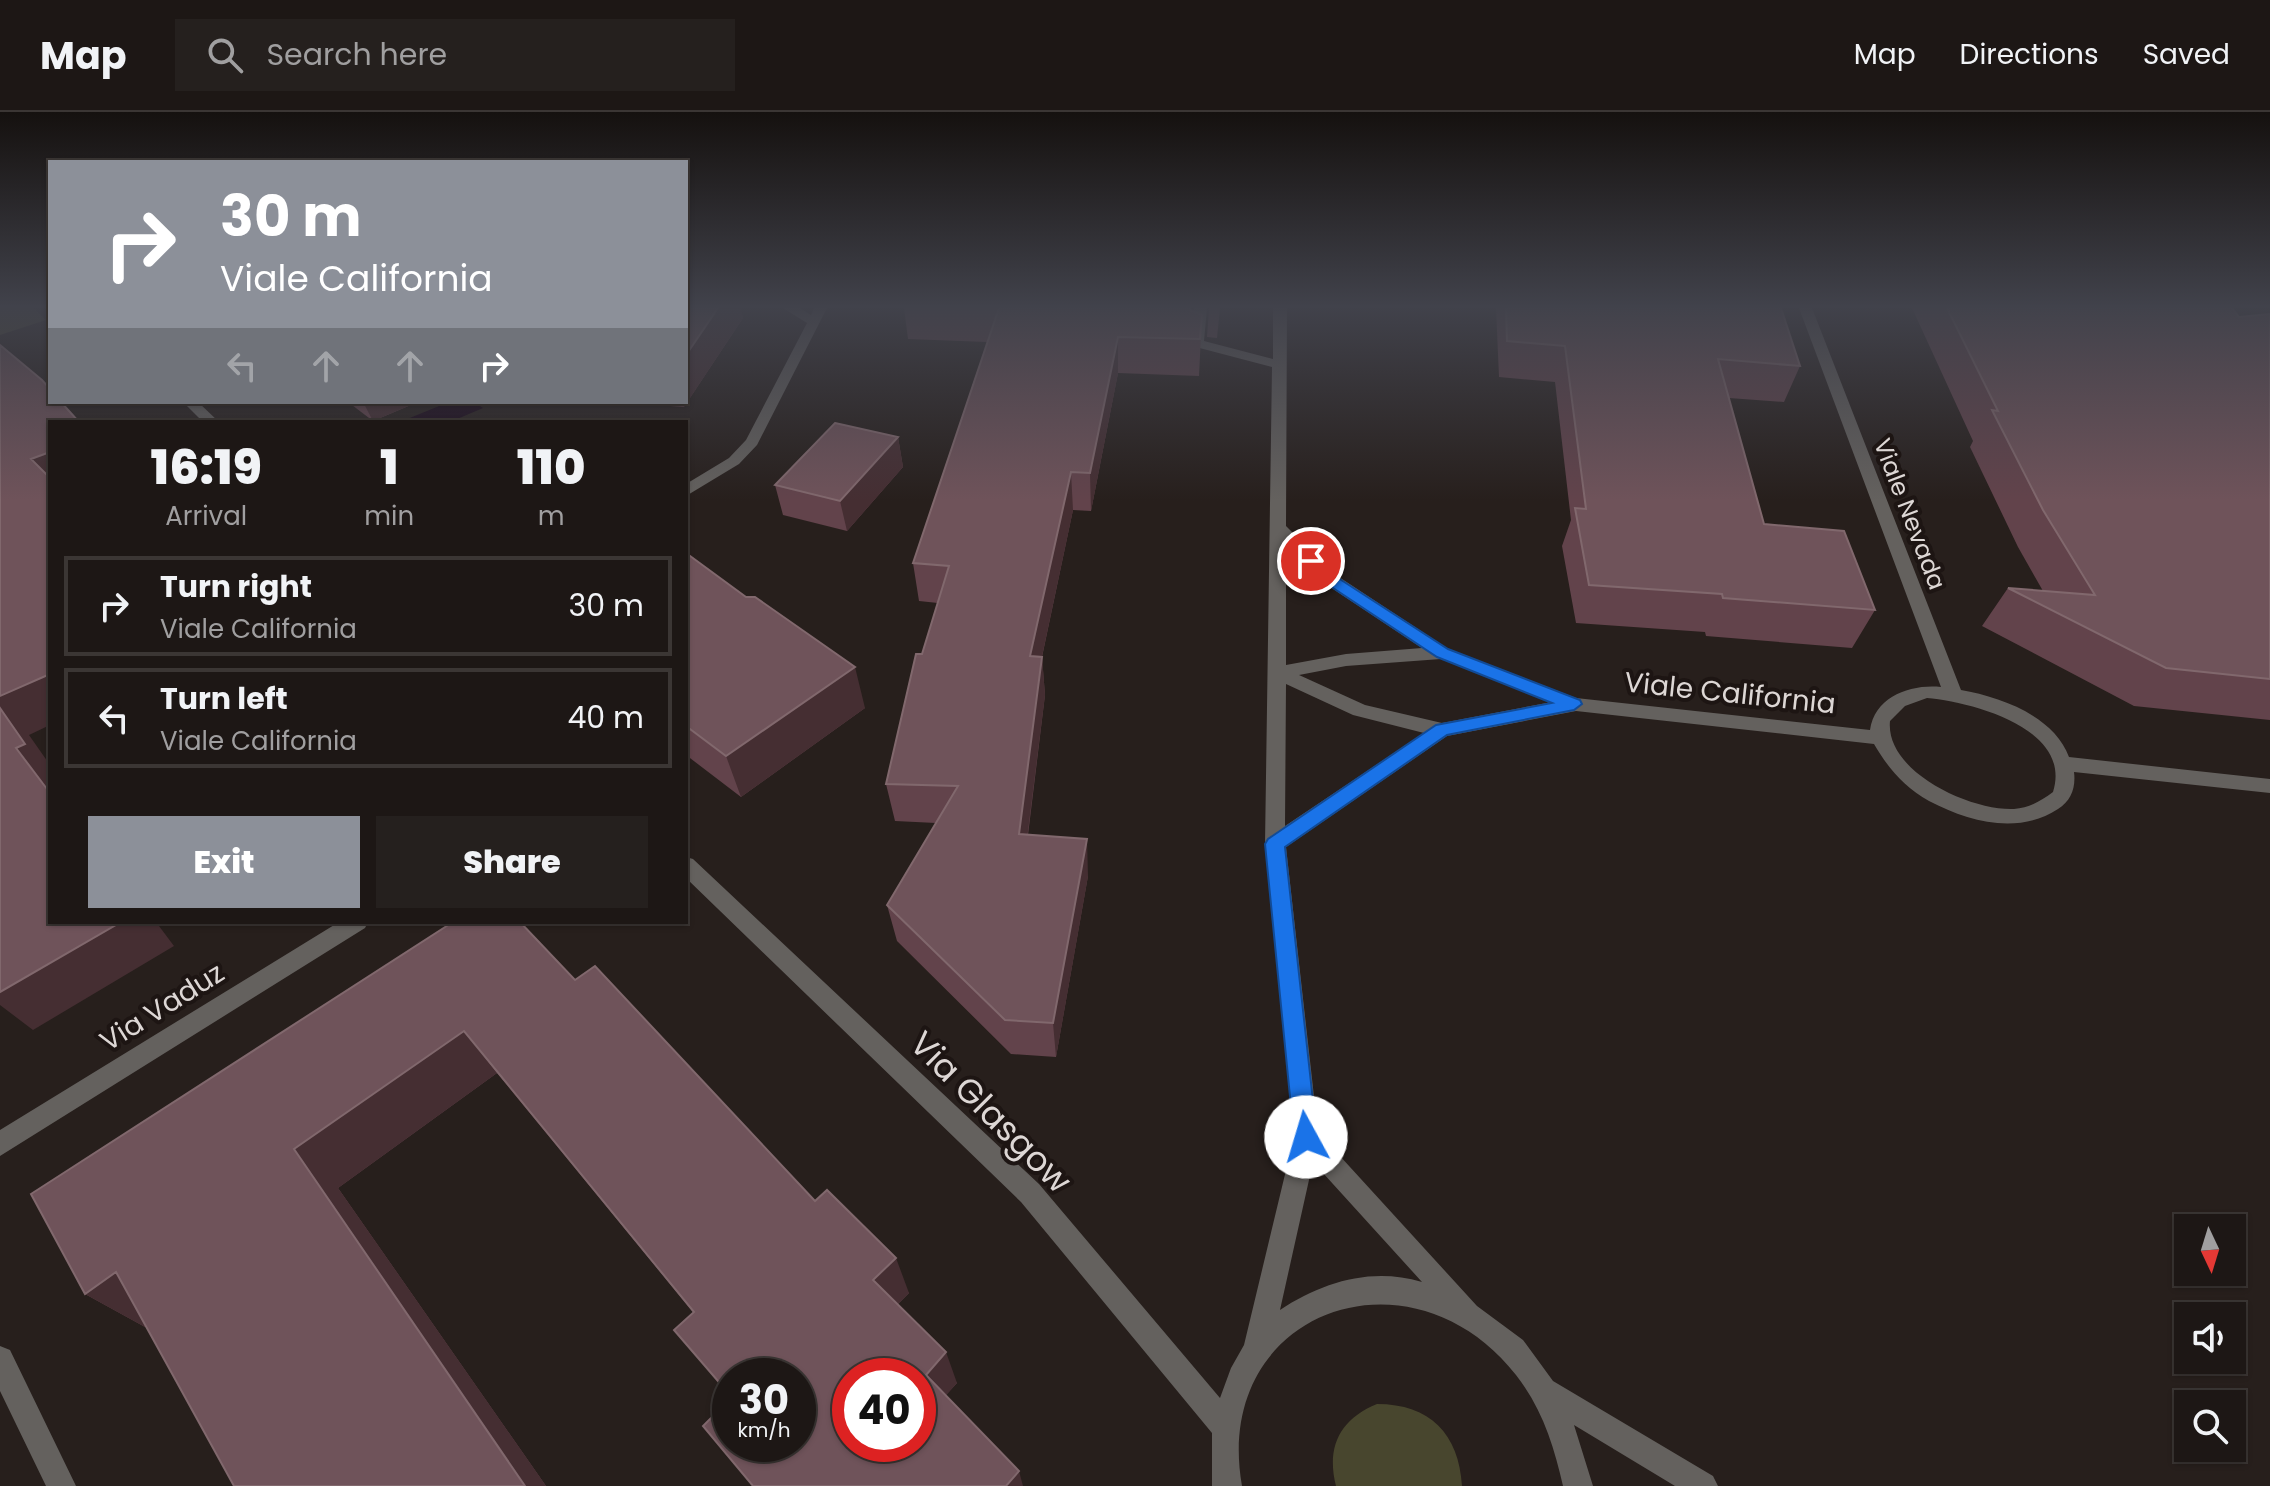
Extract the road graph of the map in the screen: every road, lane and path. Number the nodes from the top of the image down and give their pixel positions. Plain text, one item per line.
1 (788, 372) edge
2 (1280, 372) edge
3 (1830, 372) edge
4 (192, 404) edge
5 (210, 420) edge
6 (688, 490) edge
7 (1279, 528) junction
8 (1442, 653) junction
9 (1278, 673) junction
10 (1953, 693) junction
11 (1574, 704) junction
12 (1442, 730) junction
13 (1881, 738) junction
14 (2063, 764) junction
15 (2270, 786) edge
16 (1275, 844) junction
17 (688, 867) edge
18 (354, 924) edge
19 (1306, 1137) junction
20 (0, 1144) edge
21 (1471, 1317) junction
22 (1257, 1350) junction
23 (0, 1360) edge
24 (1546, 1392) junction
25 (1226, 1428) junction
26 (61, 1486) edge
27 (1227, 1486) edge
28 (1578, 1486) edge
29 (1703, 1486) edge

1 - 6 street
2 - 7 street
3 - 10 street, Viale Nevada
4 - 5 street
7 - 8 street, Viale California
7 - 9 street
8 - 9 street, Viale California
8 - 11 street, Viale California
9 - 12 street, Viale California
9 - 16 street
10 - 13 street
10 - 14 street
11 - 12 street, Viale California
11 - 13 street, Viale California
12 - 16 street, Viale California
13 - 14 street
14 - 15 street
16 - 19 street
17 - 25 street, Via Glasgow
18 - 20 street, Via Vaduz
19 - 21 street
19 - 22 street
21 - 22 street
21 - 24 street
22 - 25 street
23 - 26 street
24 - 28 street
24 - 29 street
25 - 27 street

